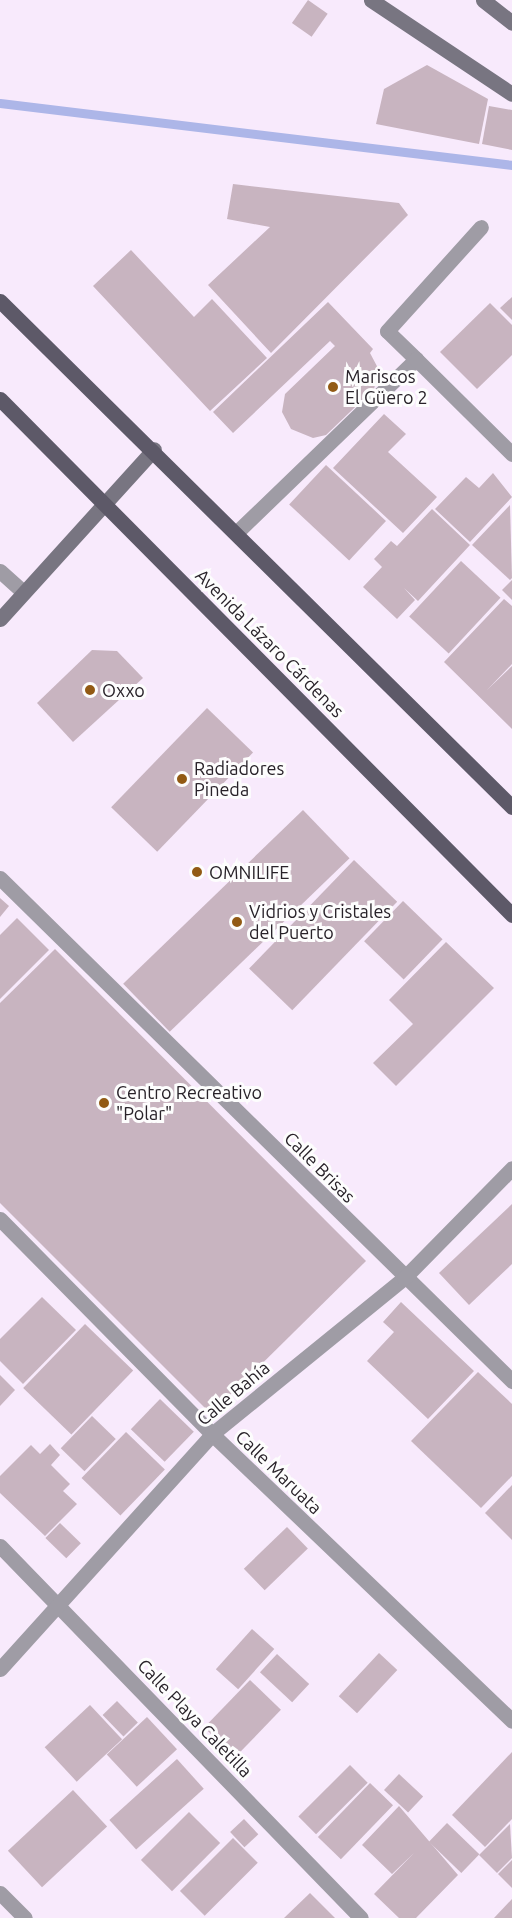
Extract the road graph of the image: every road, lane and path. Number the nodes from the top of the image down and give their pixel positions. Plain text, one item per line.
1 (371, 0) edge
2 (483, 0) edge
3 (512, 23) edge
4 (512, 94) edge
5 (482, 226) dead end
6 (0, 301) edge
7 (416, 358) junction
8 (0, 399) edge
9 (154, 449) junction
10 (512, 454) edge
11 (102, 501) junction
12 (237, 532) junction
13 (0, 571) edge
14 (22, 591) junction
15 (0, 619) edge
16 (512, 807) edge
17 (0, 878) edge
18 (512, 915) edge
19 (512, 1168) edge
20 (0, 1219) edge
21 (404, 1278) junction
22 (512, 1381) edge
23 (212, 1434) junction
24 (0, 1546) edge
25 (60, 1606) junction
26 (0, 1669) edge
27 (512, 1721) edge
28 (0, 1893) edge
29 (25, 1918) edge
30 (361, 1918) edge

1 - 4 street
2 - 3 street
5 - 7 street
6 - 9 main road
7 - 10 street
7 - 12 street
8 - 11 main road, Avenida Lázaro Cárdenas
9 - 11 street
9 - 12 main road
11 - 14 street
11 - 18 main road, Avenida Lázaro Cárdenas
12 - 16 main road
13 - 14 street
14 - 15 street
17 - 21 street, Calle Brisas
19 - 21 street, Calle Bahía
20 - 23 street, Calle Maruata
21 - 22 street, Calle Brisas
21 - 23 street, Calle Bahía
23 - 25 street, Calle Bahía
23 - 27 street, Calle Maruata
24 - 25 street, Calle Playa Caletilla
25 - 26 street, Calle Bahía
25 - 30 street, Calle Playa Caletilla
28 - 29 street

